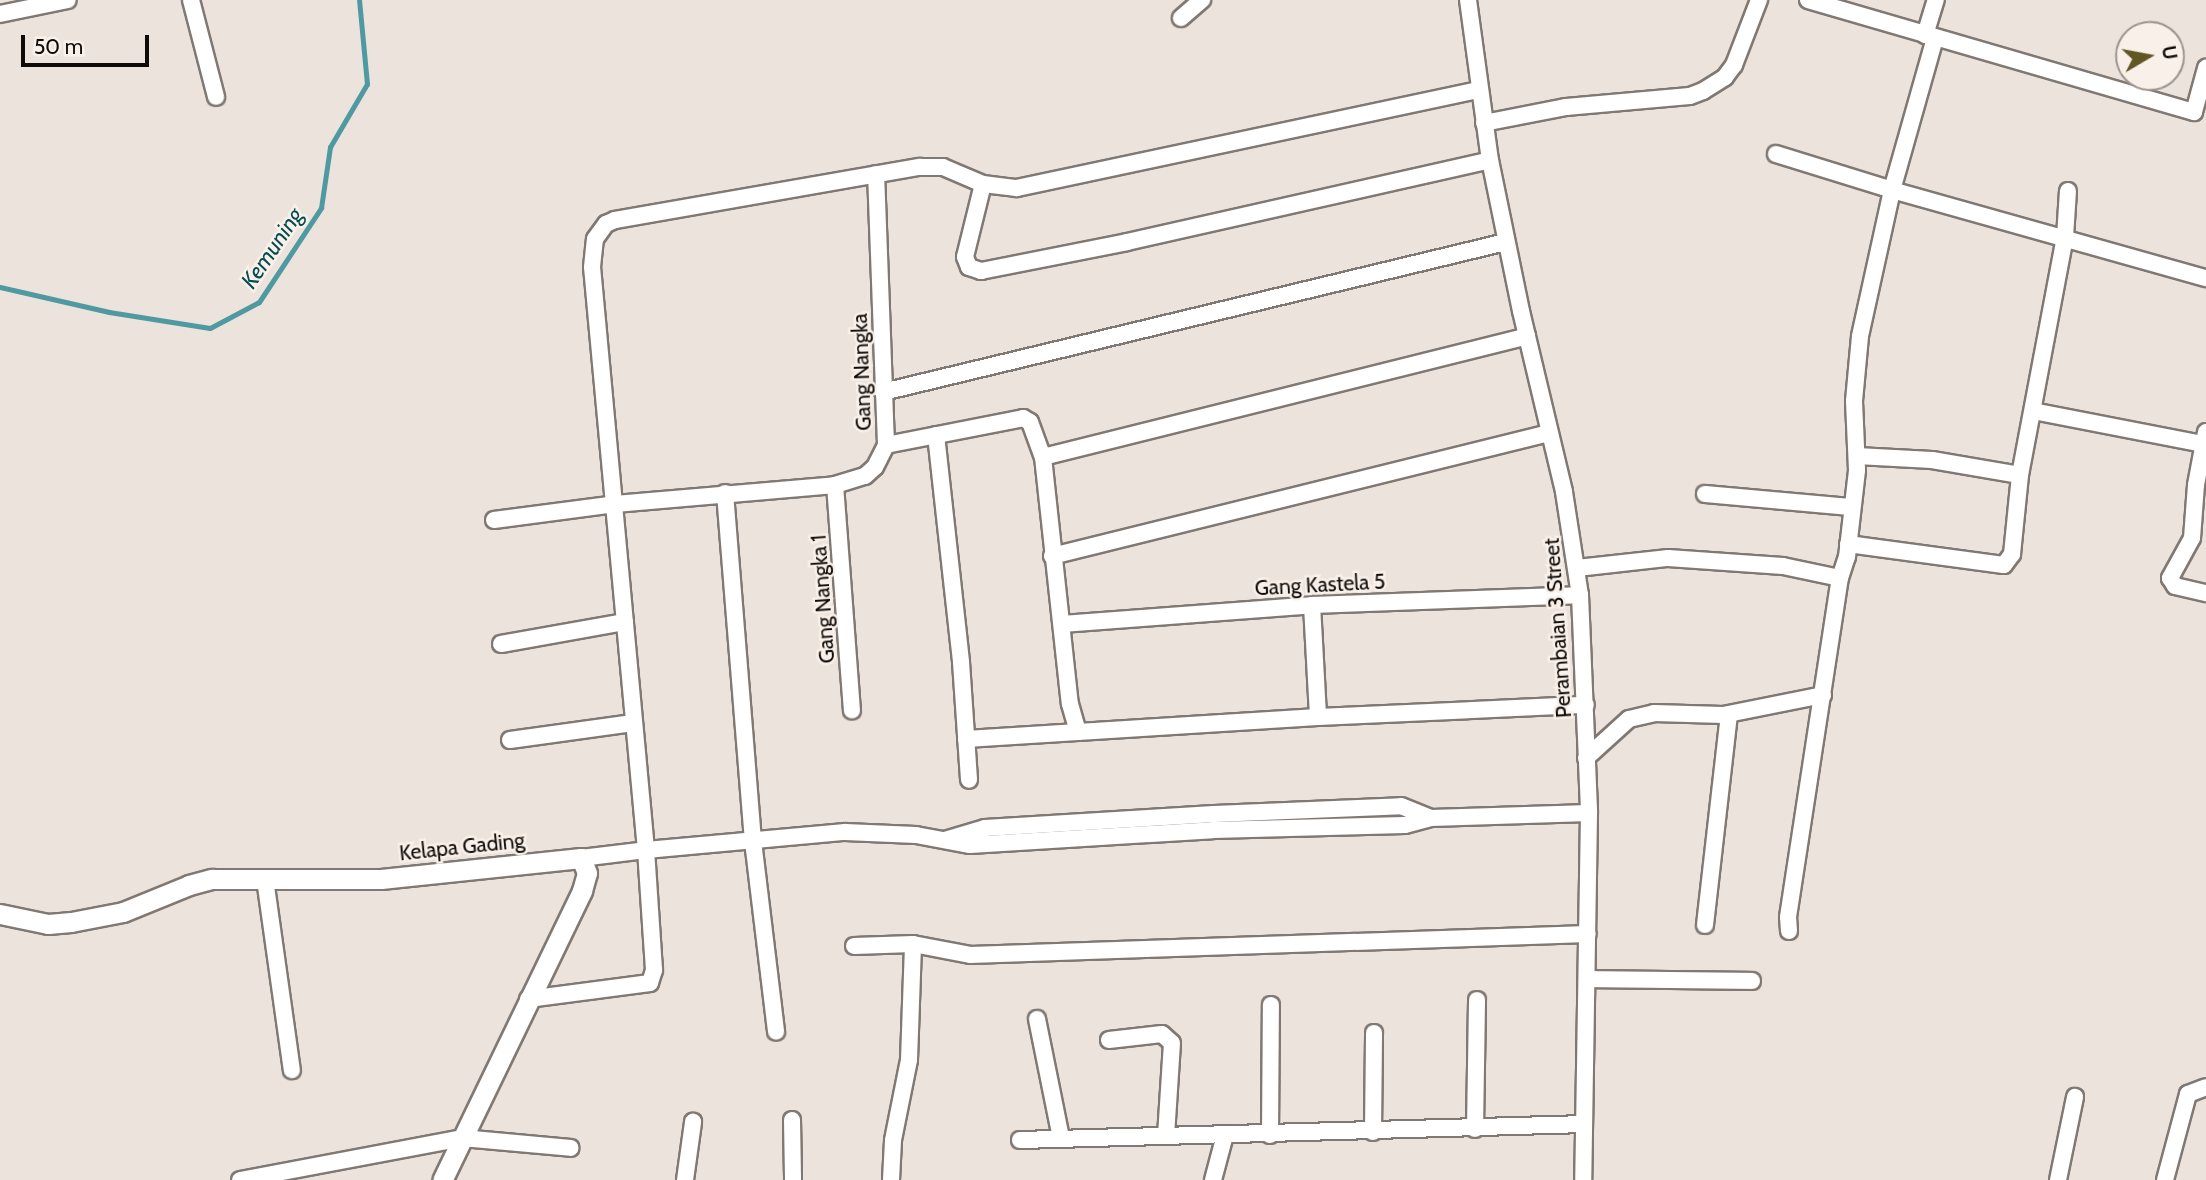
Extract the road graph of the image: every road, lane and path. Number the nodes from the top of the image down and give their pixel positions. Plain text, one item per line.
1 (68, 0) edge
2 (191, 0) edge
3 (1202, 0) edge
4 (1468, 0) edge
5 (1759, 0) edge
6 (1808, 0) edge
7 (1936, 0) edge
8 (0, 14) edge
9 (1181, 18) dead end
10 (1930, 36) junction
11 (2206, 68) edge
12 (1480, 90) junction
13 (216, 97) dead end
14 (2200, 115) edge
15 (1483, 123) junction
16 (1776, 154) dead end
17 (1490, 160) junction
18 (876, 174) junction
19 (983, 184) junction
20 (1892, 190) junction
21 (2068, 191) dead end
22 (2065, 237) junction
23 (1506, 242) junction
24 (2206, 278) edge
25 (1527, 336) junction
26 (883, 392) junction
27 (2033, 411) junction
28 (1549, 433) junction
29 (936, 435) junction
30 (2204, 438) edge
31 (886, 445) junction
32 (1857, 456) junction
33 (1043, 457) junction
34 (2020, 475) junction
35 (835, 485) junction
36 (725, 493) junction
37 (1705, 494) dead end
38 (615, 504) junction
39 (1850, 507) junction
40 (494, 520) dead end
41 (2199, 540) edge
42 (1848, 544) junction
43 (1052, 556) junction
44 (1577, 568) junction
45 (1840, 578) junction
46 (2206, 593) edge
47 (1580, 595) junction
48 (1312, 605) junction
49 (625, 622) junction
50 (1062, 624) junction
51 (501, 644) dead end
52 (1823, 695) junction
53 (1586, 705) junction
54 (852, 710) dead end
55 (1729, 714) junction
56 (1318, 717) junction
57 (633, 723) junction
58 (1078, 732) junction
59 (966, 739) junction
60 (510, 740) dead end
61 (1586, 758) junction
62 (969, 780) dead end
63 (1589, 813) junction
64 (753, 841) junction
65 (646, 850) junction
66 (581, 858) junction
67 (265, 879) junction
68 (0, 914) edge
69 (1705, 925) dead end
70 (1789, 931) dead end
71 (1588, 934) junction
72 (913, 944) junction
73 (854, 946) dead end
74 (1588, 979) junction
75 (1752, 981) dead end
76 (528, 999) junction
77 (1477, 1000) dead end
78 (1271, 1005) dead end
79 (1037, 1019) dead end
80 (776, 1032) dead end
81 (1374, 1033) dead end
82 (1109, 1040) dead end
83 (292, 1070) dead end
84 (2206, 1087) edge
85 (2075, 1097) dead end
86 (792, 1120) dead end
87 (693, 1122) dead end
88 (1584, 1124) junction
89 (1475, 1129) junction
90 (1373, 1132) junction
91 (1166, 1135) junction
92 (1225, 1135) junction
93 (1270, 1135) junction
94 (462, 1138) junction
95 (1061, 1138) junction
96 (1020, 1140) dead end
97 (571, 1148) dead end
98 (240, 1180) edge
99 (442, 1180) edge
100 (685, 1180) edge
101 (793, 1180) edge
102 (891, 1180) edge
103 (1213, 1180) edge
104 (1583, 1180) edge
105 (2058, 1180) edge
106 (2165, 1180) edge

1 - 8 street
2 - 13 street
3 - 9 street
4 - 12 street, Perambaian 3 Street
5 - 15 street
6 - 10 street
7 - 10 street
10 - 14 street
10 - 20 street
11 - 14 street
12 - 15 street, Perambaian 3 Street
12 - 19 street
15 - 17 street, Perambaian 3 Street
16 - 20 street
17 - 19 street
17 - 23 street, Perambaian 3 Street
18 - 19 street
18 - 26 street, Gang Nangka
18 - 38 street
20 - 22 street
20 - 32 street
21 - 22 street
22 - 24 street
22 - 27 street
23 - 25 street, Perambaian 3 Street
23 - 26 street
25 - 28 street, Perambaian 3 Street
25 - 33 street
26 - 31 street, Gang Nangka
27 - 30 street
27 - 34 street
28 - 43 street
28 - 44 street, Perambaian 3 Street
29 - 31 street
29 - 33 street
29 - 59 street
30 - 41 street
31 - 35 street, Gang Nangka
32 - 34 street
32 - 39 street
33 - 43 street
34 - 42 street
35 - 36 street, Gang Nangka
35 - 54 street, Gang Nangka 1
36 - 38 street, Gang Nangka
36 - 64 street
37 - 39 street
38 - 40 street, Gang Nangka
38 - 49 street
39 - 42 street
41 - 46 street
42 - 45 street
43 - 50 street
44 - 45 street
44 - 47 street, Perambaian 3 Street
45 - 52 street
47 - 48 street, Gang Kastela 5
47 - 53 street, Perambaian 3 Street
48 - 50 street, Gang Kastela 5
48 - 56 street
49 - 51 street
49 - 57 street
50 - 58 street
52 - 55 street
52 - 70 street
53 - 56 street
53 - 61 street, Perambaian 3 Street
55 - 61 street
55 - 69 street
56 - 58 street
57 - 60 street
57 - 65 street
58 - 59 street
59 - 62 street
61 - 63 street, Perambaian 3 Street
63 - 64 street
63 - 71 street, Perambaian 3 Street
64 - 65 street
64 - 80 street
65 - 66 street
65 - 76 street
66 - 67 street, Kelapa Gading
66 - 76 street
67 - 68 street, Kelapa Gading
67 - 83 street
71 - 72 street
71 - 74 street, Perambaian 3 Street
72 - 73 street
72 - 102 street
74 - 75 street
74 - 88 street, Perambaian 3 Street
76 - 94 street
77 - 89 street
78 - 93 street
79 - 95 street
81 - 90 street
82 - 91 street
84 - 106 street
85 - 105 street
86 - 101 street
87 - 100 street
88 - 89 street
88 - 104 street, Perambaian 3 Street
89 - 90 street
90 - 93 street
91 - 92 street
91 - 95 street
92 - 93 street
92 - 103 street
94 - 97 street
94 - 98 street
94 - 99 street
95 - 96 street

